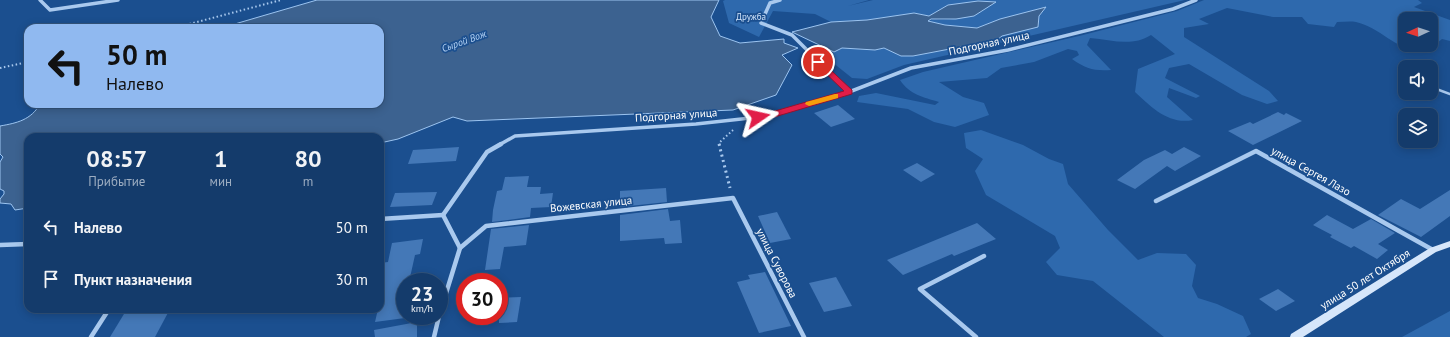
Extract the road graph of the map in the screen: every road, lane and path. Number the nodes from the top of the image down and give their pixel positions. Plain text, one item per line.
1 (40, 0) edge
2 (118, 0) edge
3 (281, 0) edge
4 (780, 0) edge
5 (1196, 0) edge
6 (189, 24) edge
7 (24, 63) edge
8 (0, 68) edge
9 (1438, 90) edge
10 (849, 92) junction
11 (1450, 94) edge
12 (747, 118) junction
13 (732, 198) junction
14 (1156, 201) dead end
15 (443, 215) junction
16 (384, 219) edge
17 (24, 244) edge
18 (1450, 244) edge
19 (0, 245) edge
20 (460, 248) junction
21 (1433, 250) junction
22 (984, 256) dead end
23 (448, 287) edge
24 (106, 313) edge
25 (437, 325) edge
26 (91, 337) edge
27 (434, 337) edge
28 (804, 337) edge
29 (976, 337) edge
30 (1295, 337) edge

1 - 2 street
3 - 6 path
4 - 10 street
5 - 10 street, Подгорная улица
7 - 8 path
9 - 11 lane
10 - 12 street, Подгорная улица
12 - 13 path
12 - 15 street, Подгорная улица
13 - 20 street, Вожевская улица
13 - 28 street, улица Суворова
14 - 21 street, улица Сергея Лазо
15 - 16 street
15 - 20 street
17 - 19 street
18 - 21 main road, улица 50 лет Октября
20 - 23 street
21 - 30 main road, улица 50 лет Октября
22 - 29 street
24 - 26 street
25 - 27 street

